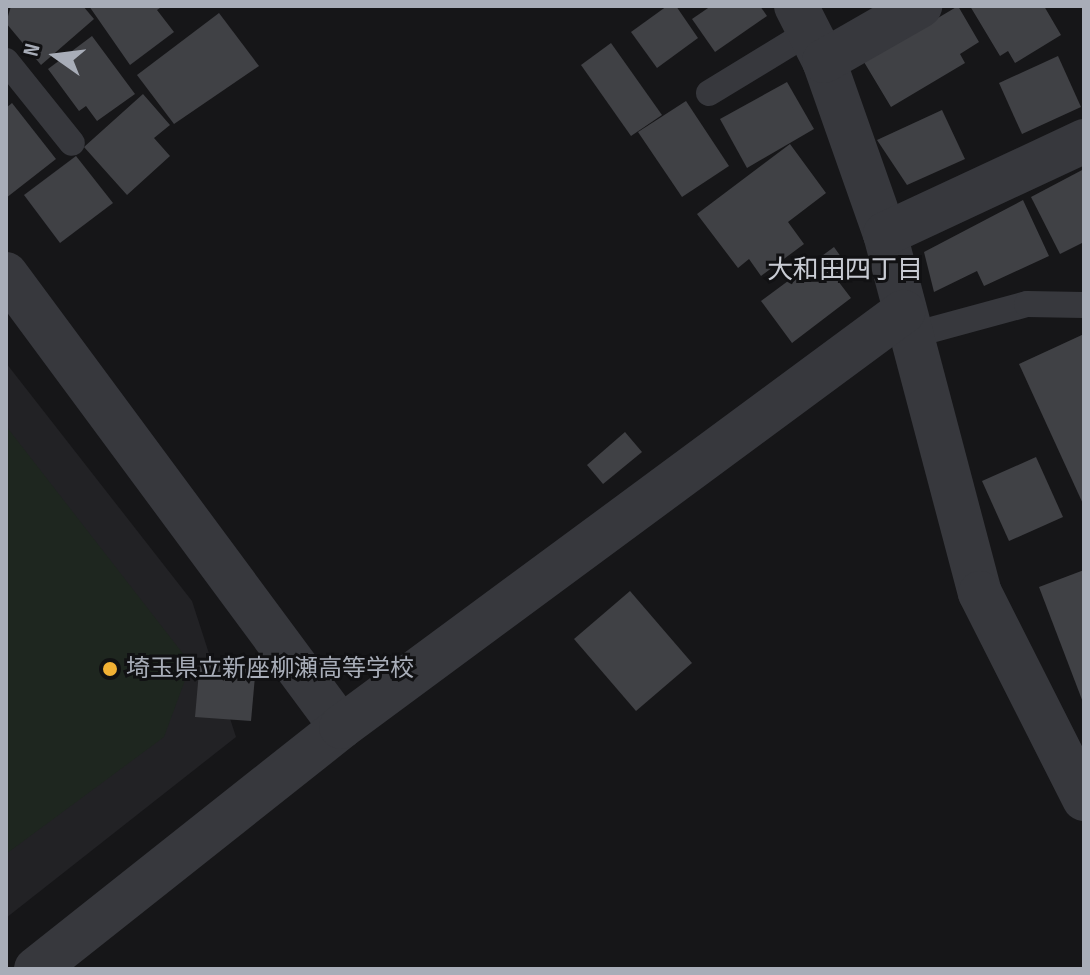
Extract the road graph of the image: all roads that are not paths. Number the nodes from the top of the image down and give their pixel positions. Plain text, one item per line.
1 (920, 6) edge
2 (809, 33) edge
3 (6, 61) edge
4 (709, 93) dead end
5 (1084, 141) edge
6 (72, 143) dead end
7 (885, 234) junction
8 (6, 274) edge
9 (1084, 305) edge
10 (906, 324) junction
11 (341, 727) junction
12 (1084, 799) edge
13 (36, 969) edge

1 - 2 street
2 - 4 lane
2 - 7 street
3 - 6 lane
5 - 7 street
7 - 10 street
8 - 11 street
9 - 10 lane
10 - 11 street
10 - 12 street
11 - 13 street

